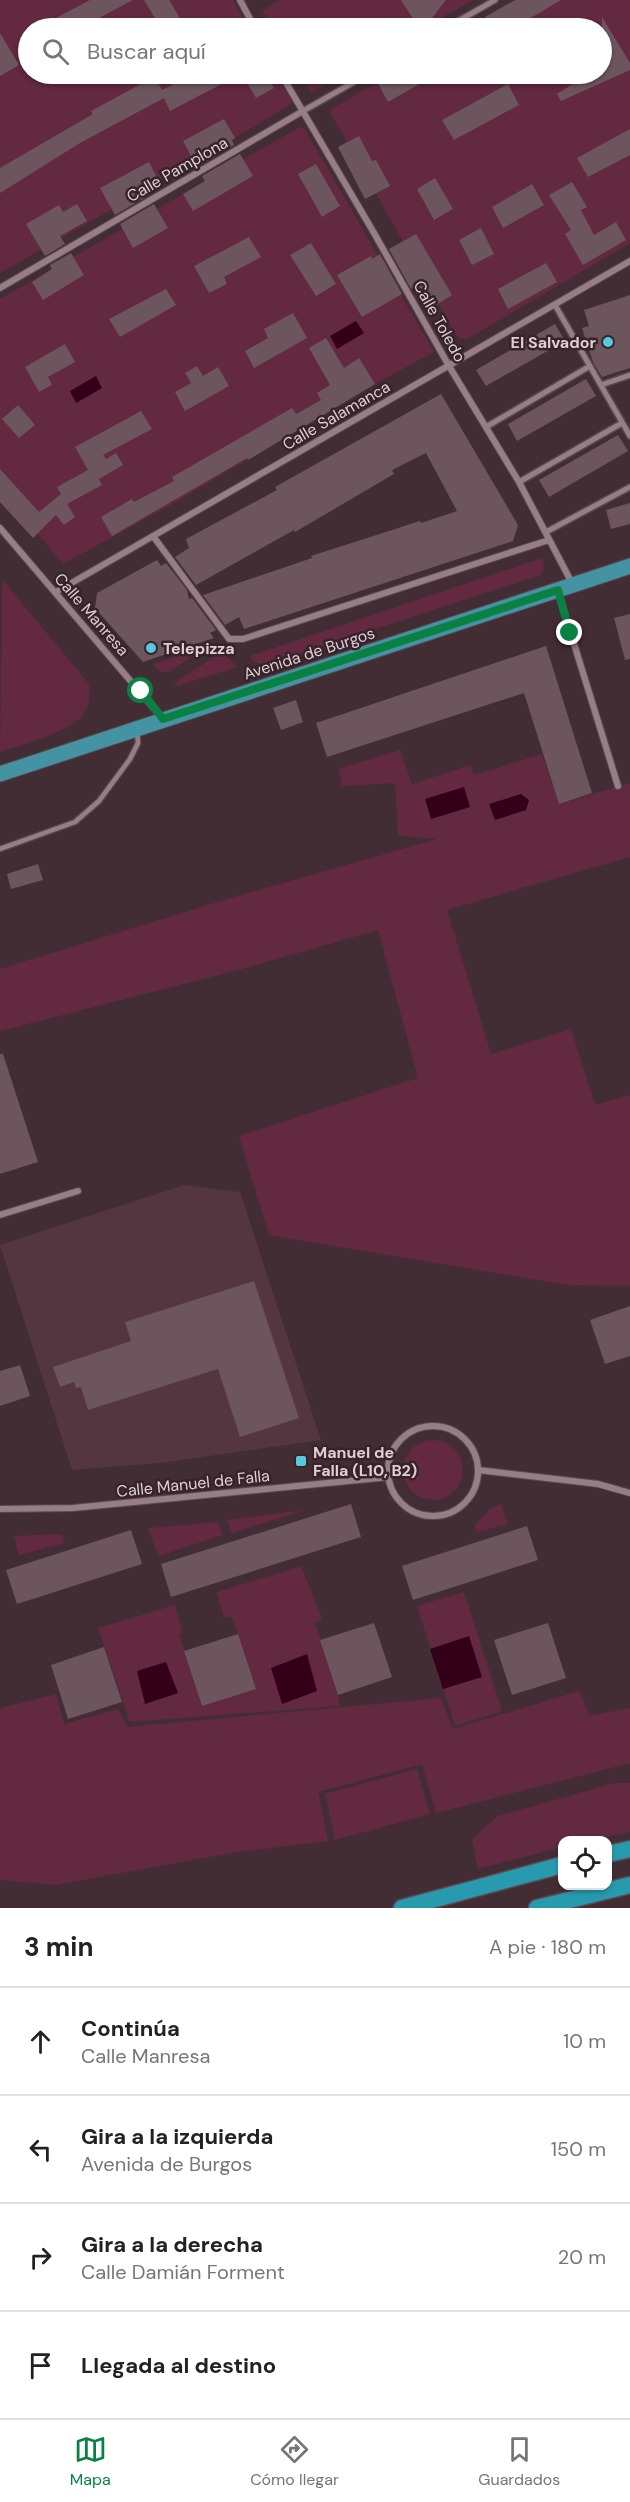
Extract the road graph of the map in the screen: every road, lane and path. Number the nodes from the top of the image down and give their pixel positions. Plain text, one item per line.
1 (240, 0) edge
2 (495, 0) edge
3 (250, 18) edge
4 (464, 18) edge
5 (286, 84) edge
6 (350, 84) edge
7 (303, 111) junction
8 (630, 261) edge
9 (0, 288) edge
10 (555, 305) junction
11 (449, 366) junction
12 (590, 366) junction
13 (630, 375) edge
14 (601, 385) junction
15 (622, 423) junction
16 (486, 427) junction
17 (630, 436) edge
18 (519, 482) junction
19 (630, 488) edge
20 (0, 528) edge
21 (546, 532) junction
22 (153, 536) junction
23 (549, 540) junction
24 (630, 566) edge
25 (565, 587) junction
26 (56, 592) junction
27 (163, 719) junction
28 (137, 728) junction
29 (0, 774) edge
30 (618, 786) dead end
31 (0, 849) edge
32 (78, 1191) dead end
33 (0, 1215) edge
34 (478, 1470) junction
35 (389, 1477) junction
36 (630, 1493) edge
37 (0, 1509) edge
38 (630, 1849) edge
39 (612, 1853) edge
40 (558, 1867) edge
41 (630, 1885) edge
42 (402, 1908) edge
43 (537, 1908) edge

1 - 3 street
2 - 4 street
5 - 7 street, Calle Toledo
6 - 7 street, Calle Pamplona
7 - 9 street, Calle Pamplona
7 - 11 street, Calle Toledo
8 - 10 street, Calle Salamanca
10 - 11 street, Calle Salamanca
10 - 12 street
11 - 16 street, Calle Toledo
11 - 22 street, Calle Salamanca
12 - 14 street
12 - 16 street
13 - 14 street
14 - 15 street
15 - 17 street
15 - 18 street
16 - 18 street, Calle Toledo
18 - 21 street, Calle Toledo
19 - 21 street
20 - 26 street, Calle Manresa
21 - 23 street, Calle Toledo
22 - 23 street
22 - 26 street, Calle Salamanca
23 - 25 street, Calle Toledo
24 - 25 main road, Avenida de Burgos
25 - 27 main road, Avenida de Burgos
25 - 30 street, Calle Toledo
26 - 27 street, Calle Manresa
27 - 28 main road, Avenida de Burgos
28 - 29 main road, Avenida de Burgos
28 - 31 lane
32 - 33 street
34 - 35 street
34 - 35 street
34 - 36 street
35 - 37 street, Calle Manuel de Falla
38 - 39 highway
40 - 42 highway
41 - 43 highway

